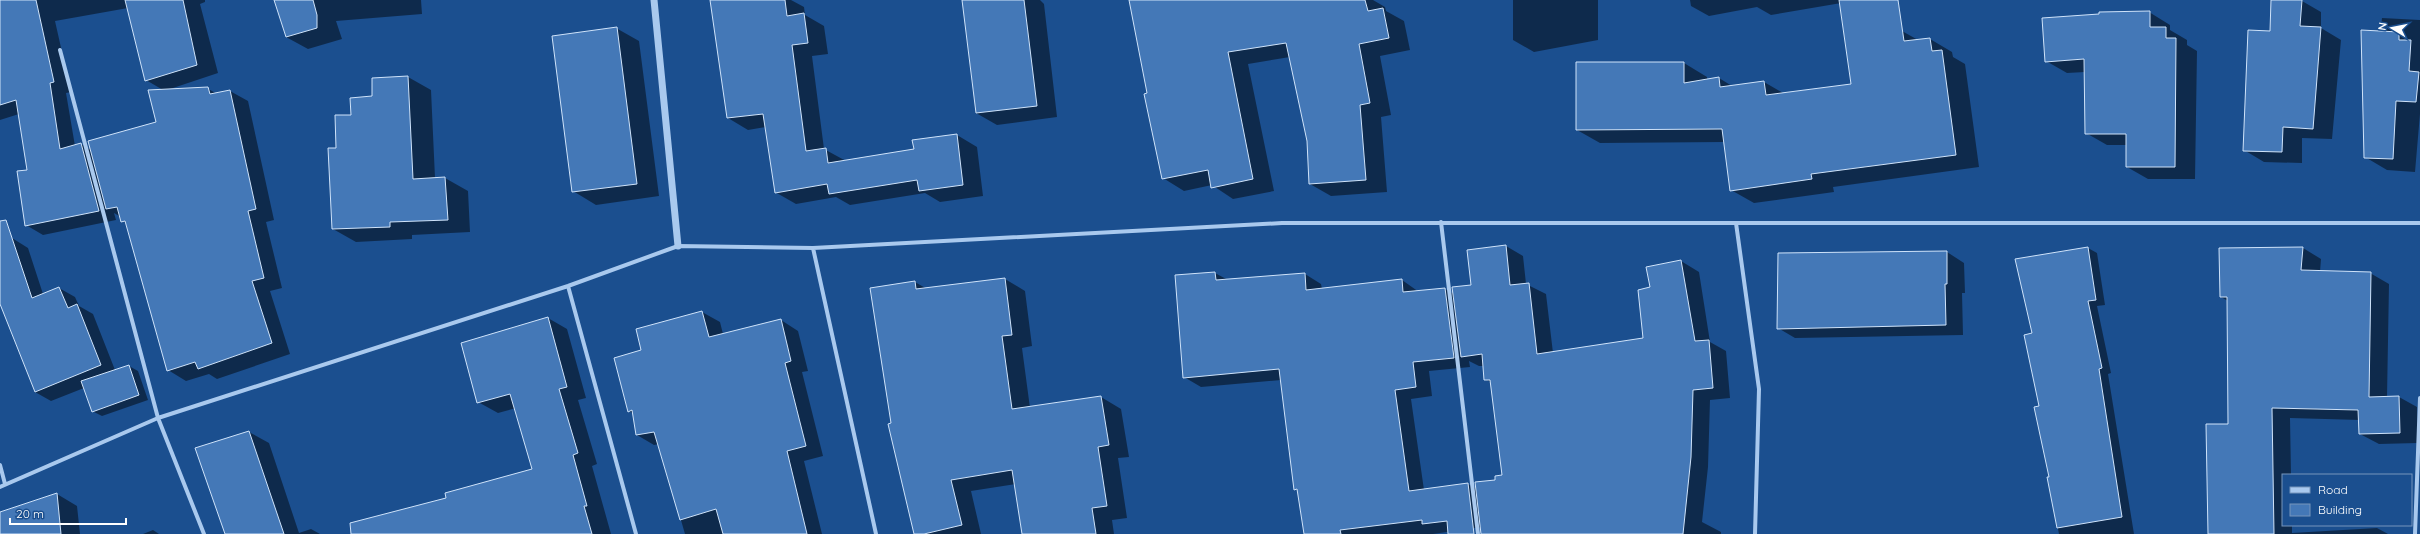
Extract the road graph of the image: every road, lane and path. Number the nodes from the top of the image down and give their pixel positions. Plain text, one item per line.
1 (654, 0) edge
2 (60, 50) dead end
3 (1441, 222) junction
4 (1736, 223) junction
5 (2420, 223) edge
6 (678, 246) junction
7 (813, 248) junction
8 (568, 286) junction
9 (2420, 398) edge
10 (158, 418) junction
11 (0, 465) edge
12 (5, 484) junction
13 (0, 487) edge
14 (204, 534) edge
15 (636, 534) edge
16 (876, 534) edge
17 (1478, 534) edge
18 (1755, 534) edge
19 (2415, 534) edge

1 - 6 street
2 - 10 street
3 - 4 street
3 - 7 street
3 - 17 street
4 - 5 street
4 - 18 street
6 - 7 street
6 - 8 street
7 - 16 street
8 - 10 street
8 - 15 street
9 - 19 street
10 - 12 street
10 - 14 street
11 - 12 street
12 - 13 street

